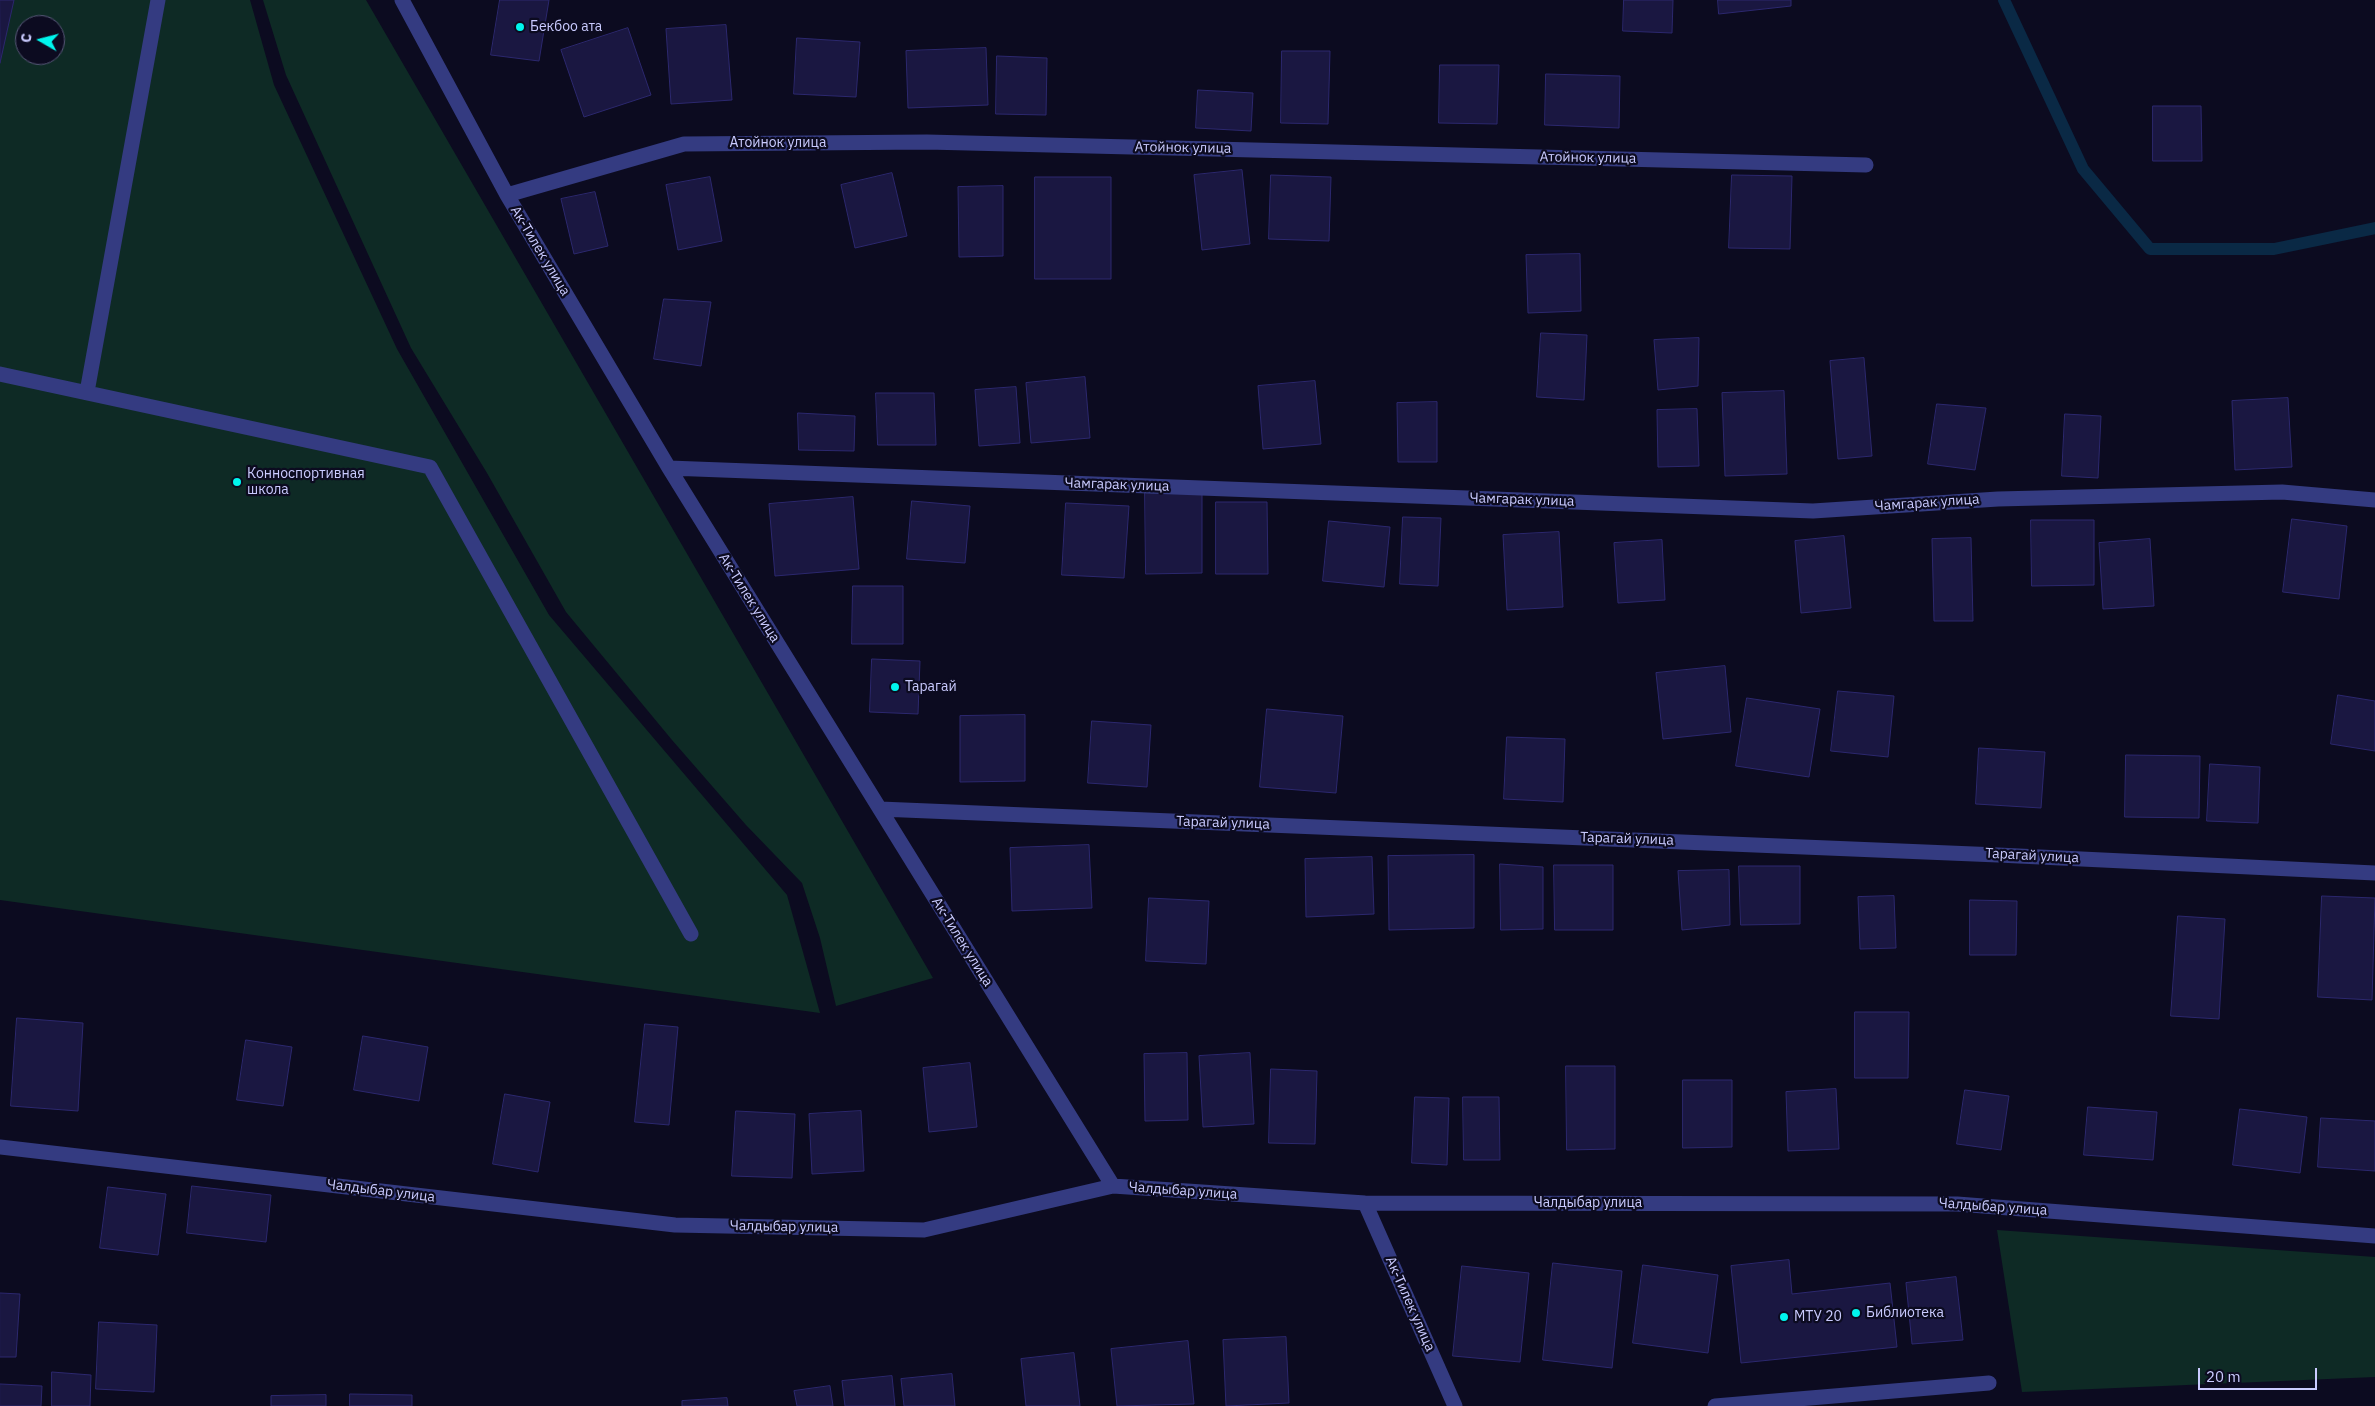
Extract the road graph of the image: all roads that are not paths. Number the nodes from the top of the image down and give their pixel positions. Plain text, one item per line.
1 (158, 0) edge
2 (402, 0) edge
3 (1866, 165) dead end
4 (507, 195) junction
5 (0, 374) edge
6 (87, 392) junction
7 (669, 468) junction
8 (2375, 500) edge
9 (880, 808) junction
10 (2375, 873) edge
11 (692, 934) dead end
12 (0, 1147) edge
13 (1114, 1186) junction
14 (1365, 1203) junction
15 (2375, 1236) edge
16 (1989, 1383) dead end
17 (1456, 1406) edge
18 (1715, 1406) edge

1 - 6 street
2 - 4 street, Ак-Тилек улица
3 - 4 street, Атойнок улица
4 - 7 street, Ак-Тилек улица
5 - 6 street
6 - 11 street
7 - 8 street, Чамгарак улица
7 - 9 street, Ак-Тилек улица
9 - 10 street, Тарагай улица
9 - 13 street, Ак-Тилек улица
12 - 13 street, Чалдыбар улица
13 - 14 street, Чалдыбар улица
14 - 15 street, Чалдыбар улица
14 - 17 street, Ак-Тилек улица
16 - 18 street

